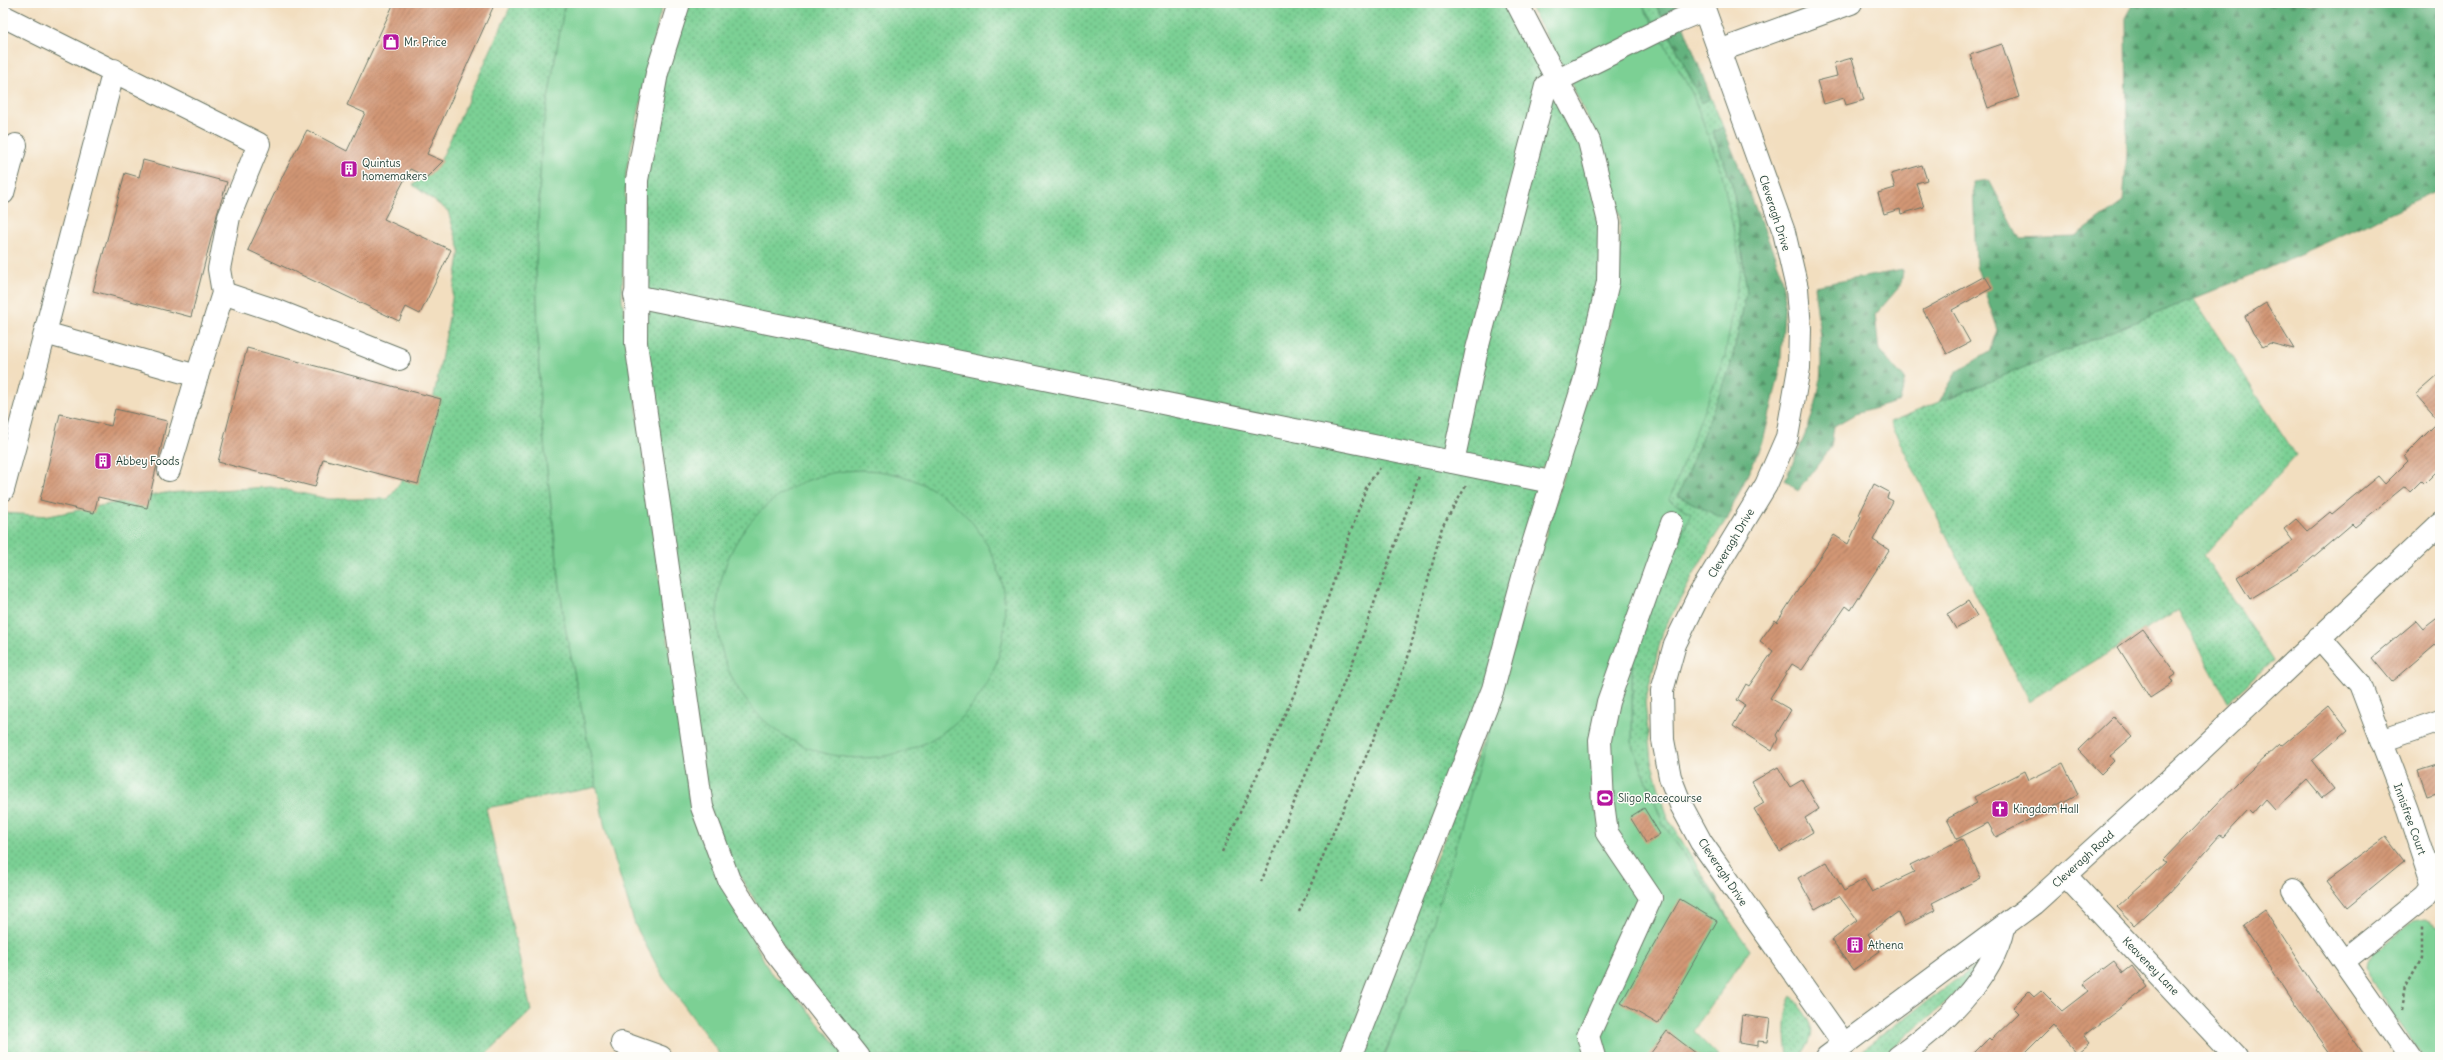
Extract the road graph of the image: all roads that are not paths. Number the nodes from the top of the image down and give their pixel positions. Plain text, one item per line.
1 (679, 3) edge
2 (1517, 3) edge
3 (1850, 3) edge
4 (1703, 6) edge
5 (3, 16) edge
6 (1718, 51) junction
7 (114, 70) junction
8 (1557, 80) junction
9 (16, 145) dead end
10 (3, 192) edge
11 (223, 293) junction
12 (635, 296) junction
13 (45, 333) junction
14 (399, 359) dead end
15 (197, 376) junction
16 (1453, 462) junction
17 (168, 470) dead end
18 (1552, 482) junction
19 (3, 490) edge
20 (1672, 523) dead end
21 (2440, 524) edge
22 (2319, 637) junction
23 (2440, 721) edge
24 (2382, 741) junction
25 (2065, 875) junction
26 (2293, 890) dead end
27 (2426, 903) edge
28 (2003, 928) junction
29 (2344, 962) junction
30 (622, 1043) dead end
31 (1836, 1051) edge
32 (661, 1057) edge
33 (858, 1057) edge
34 (1350, 1057) edge
35 (1594, 1057) edge
36 (1898, 1057) edge
37 (2236, 1057) edge
38 (2410, 1057) edge

1 - 12 street
2 - 8 street
3 - 6 street
4 - 6 street, Cleveragh Drive
4 - 8 street
5 - 7 street
6 - 31 street, Cleveragh Drive
7 - 11 street
7 - 13 street
8 - 16 street
8 - 18 street
9 - 10 street
11 - 14 street
11 - 15 street
12 - 16 street
12 - 33 street
13 - 15 street
13 - 19 street
15 - 17 street
16 - 18 street
18 - 34 street
20 - 35 street
21 - 22 street, Cleveragh Road
22 - 24 street, Innisfree Court
22 - 25 street, Cleveragh Road
23 - 24 street
24 - 27 street, Innisfree Court
25 - 28 street, Cleveragh Road
25 - 37 street, Keaveney Lane
26 - 29 street
27 - 29 street
28 - 31 street, Cleveragh Road
28 - 36 street
29 - 38 street
30 - 32 street

